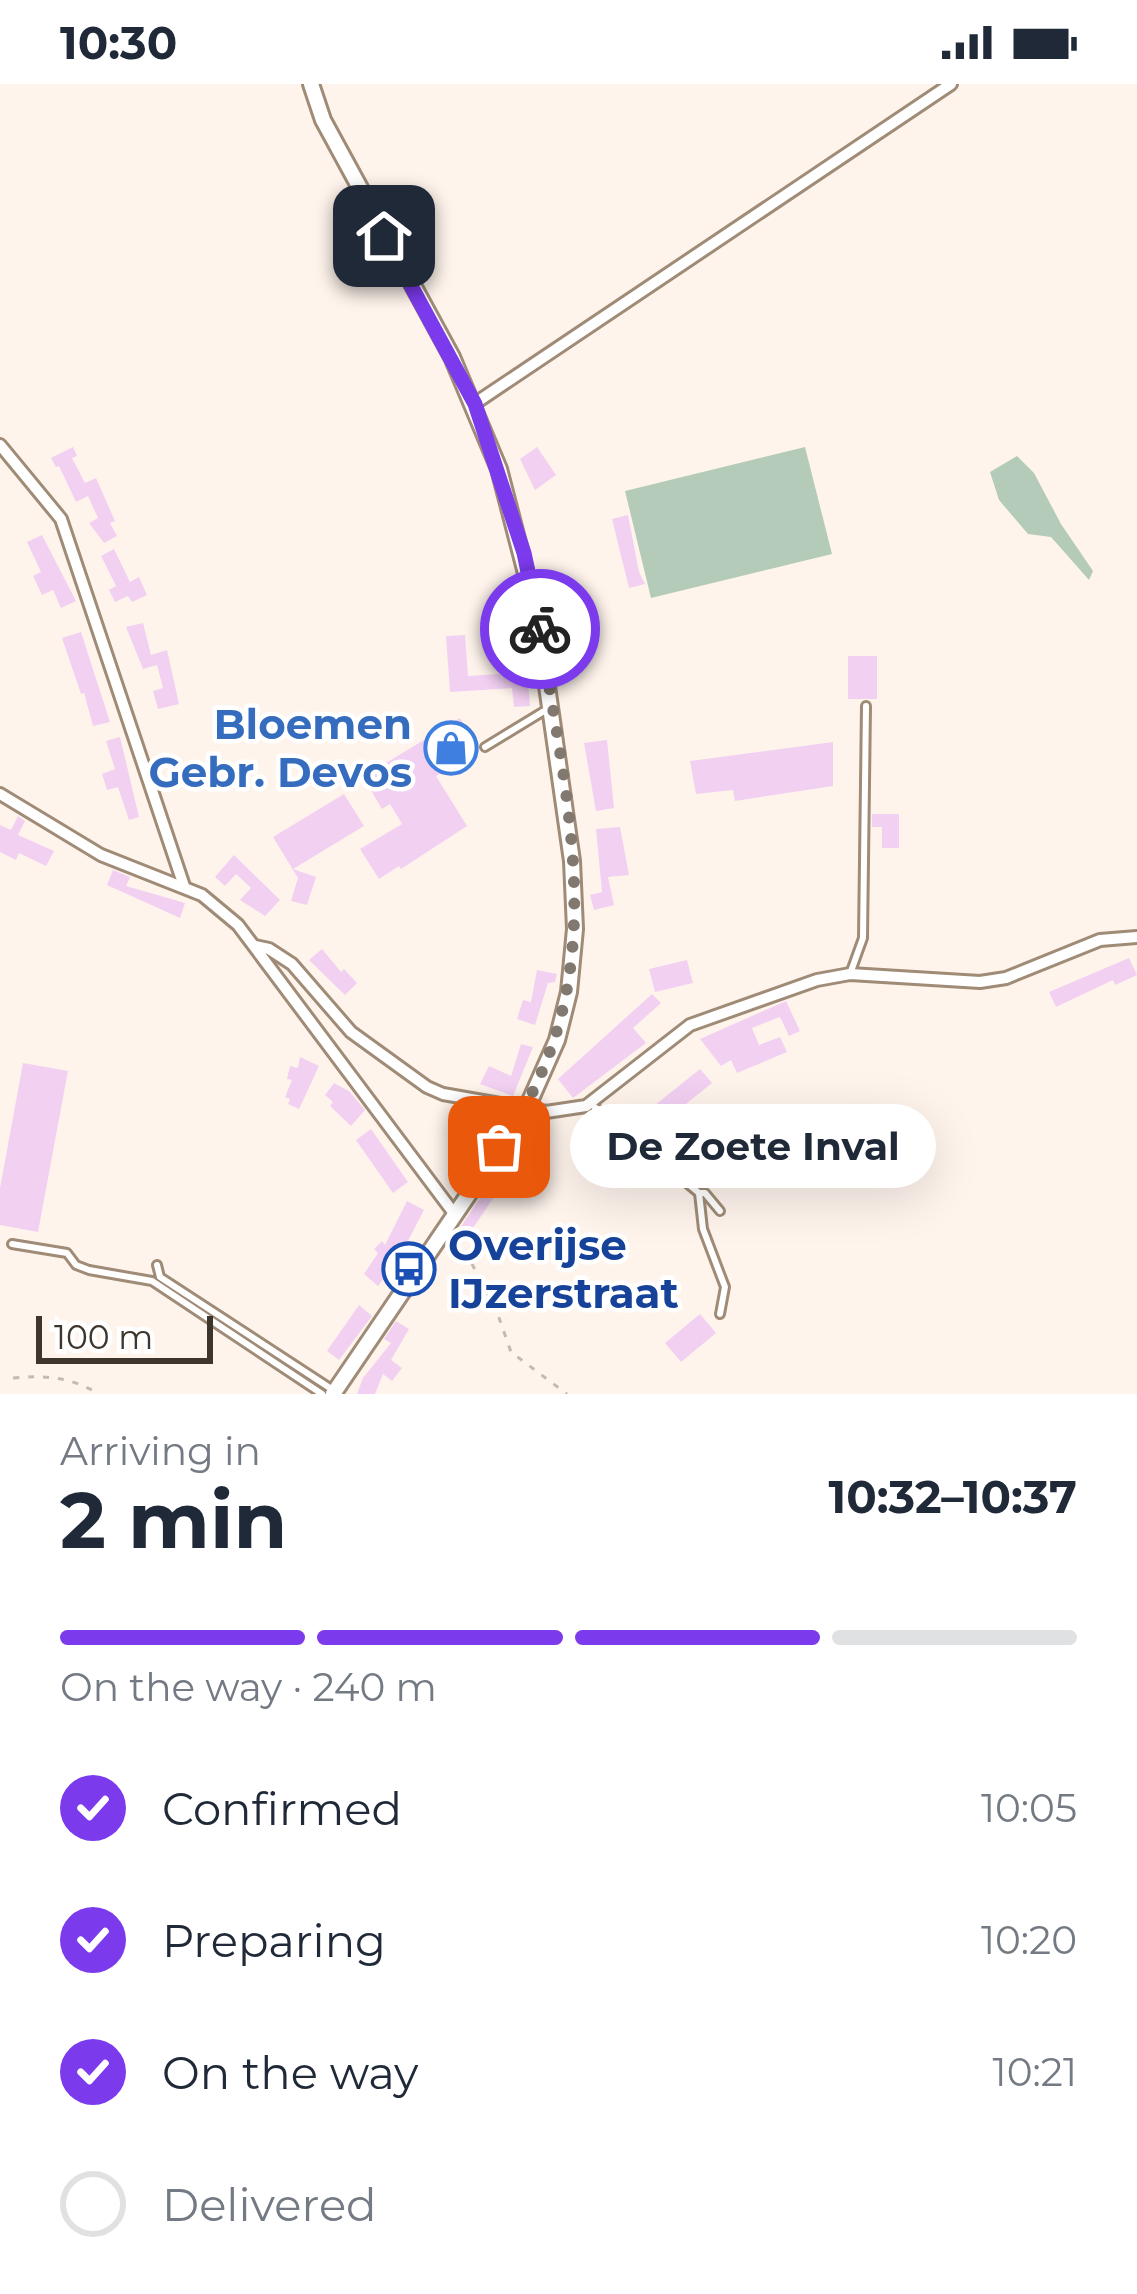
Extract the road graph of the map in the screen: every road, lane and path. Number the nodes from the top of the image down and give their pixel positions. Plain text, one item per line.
1 (311, 84) edge
2 (952, 84) edge
3 (475, 404) junction
4 (0, 445) edge
5 (552, 706) junction
6 (866, 706) dead end
7 (485, 747) dead end
8 (0, 794) edge
9 (184, 886) junction
10 (1137, 937) edge
11 (255, 946) junction
12 (850, 974) junction
13 (590, 1103) junction
14 (526, 1110) junction
15 (699, 1193) junction
16 (720, 1211) dead end
17 (451, 1216) junction
18 (12, 1244) dead end
19 (157, 1265) dead end
20 (720, 1314) dead end
21 (14, 1378) dead end
22 (330, 1393) edge
23 (99, 1394) edge
24 (567, 1394) edge

1 - 3 street
2 - 3 street
3 - 5 street
4 - 9 street
5 - 7 lane
5 - 14 street
6 - 12 lane
8 - 9 street
9 - 11 street
10 - 12 street
11 - 14 street
11 - 17 street
12 - 13 street
13 - 14 street
13 - 15 lane
14 - 17 street
15 - 16 lane
15 - 20 lane
17 - 22 street
17 - 24 path
18 - 22 lane
19 - 22 lane
21 - 23 path

